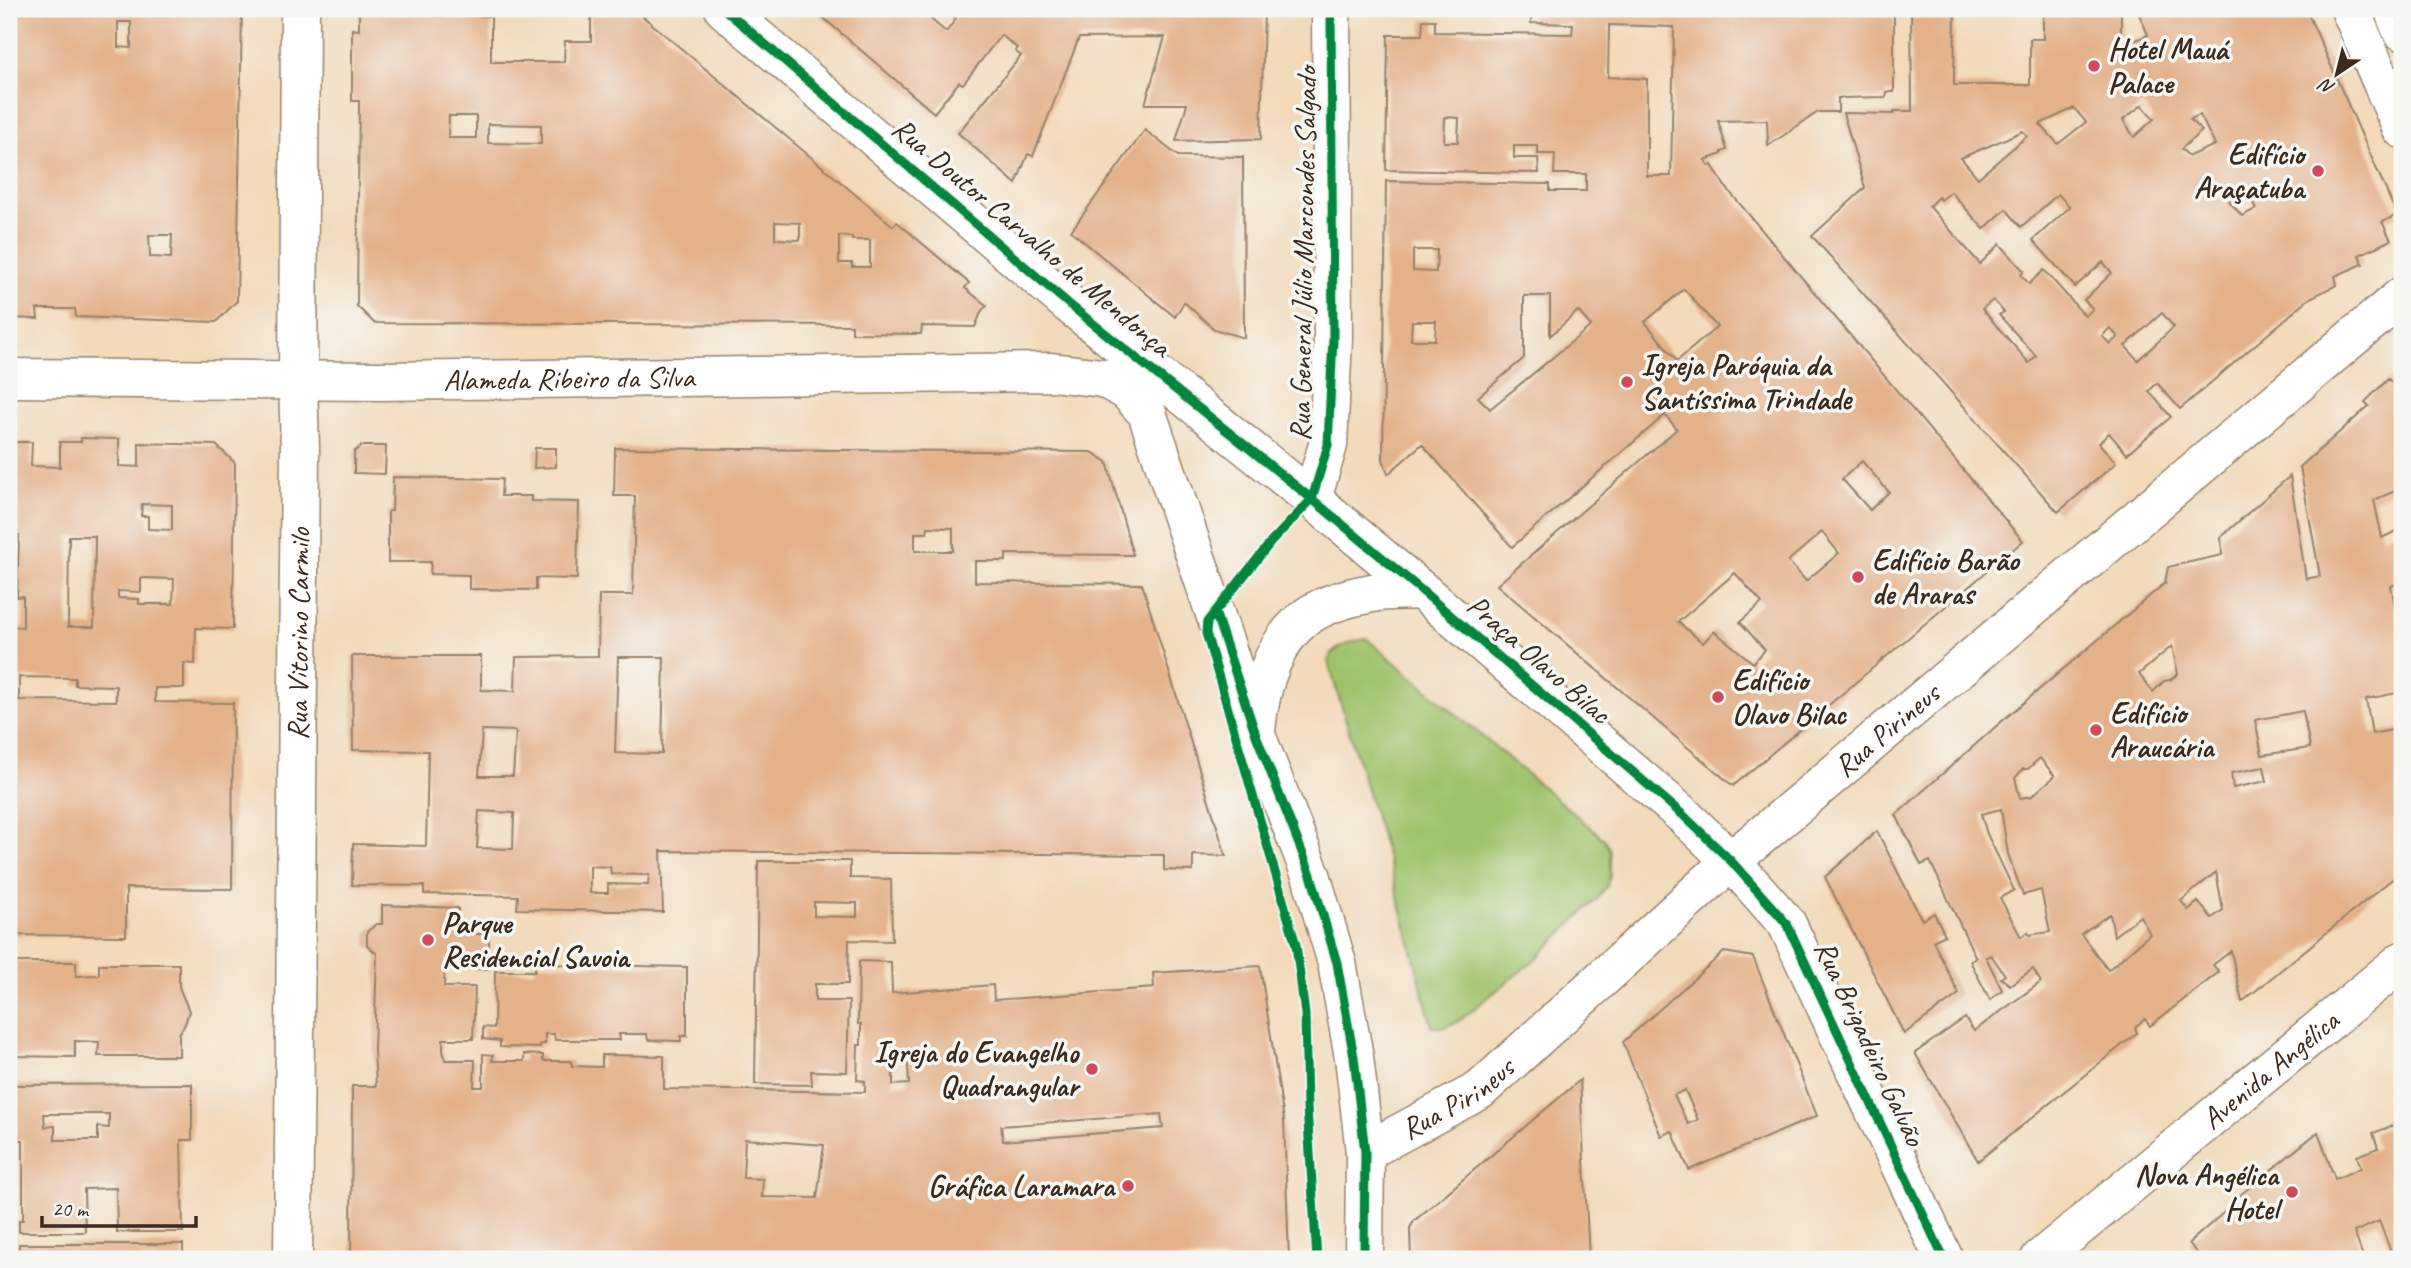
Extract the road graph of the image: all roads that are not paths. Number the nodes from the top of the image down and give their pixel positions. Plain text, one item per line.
1 (300, 9) edge
2 (724, 9) edge
3 (1331, 9) edge
4 (2350, 9) edge
5 (2393, 9) edge
6 (2402, 31) edge
7 (2402, 129) edge
8 (2402, 296) edge
9 (1070, 304) junction
10 (1051, 372) junction
11 (9, 378) edge
12 (298, 381) junction
13 (1312, 499) junction
14 (1421, 590) junction
15 (1256, 735) junction
16 (1731, 861) junction
17 (2402, 961) edge
18 (1364, 1152) junction
19 (293, 1259) edge
20 (1364, 1259) edge
21 (1944, 1259) edge
22 (2040, 1259) edge

1 - 12 main road, Rua Vitorino Carmilo
2 - 9 main road, Rua Doutor Carvalho de Mendonça
3 - 13 main road, Rua General Júlio Marcondes Salgado
4 - 7 main road
5 - 6 main road
8 - 16 main road, Rua Pirineus
9 - 10 main road
9 - 13 main road, Rua Doutor Carvalho de Mendonça
10 - 12 main road, Alameda Ribeiro da Silva
10 - 15 main road, Alameda Ribeiro da Silva
11 - 12 main road, Alameda Ribeiro da Silva
12 - 19 main road, Rua Vitorino Carmilo
13 - 14 main road, Praça Olavo Bilac
14 - 15 main road
14 - 16 main road, Praça Olavo Bilac
15 - 18 main road
16 - 18 main road, Rua Pirineus
16 - 21 main road, Rua Brigadeiro Galvão
17 - 22 main road, Avenida Angélica
18 - 20 main road

